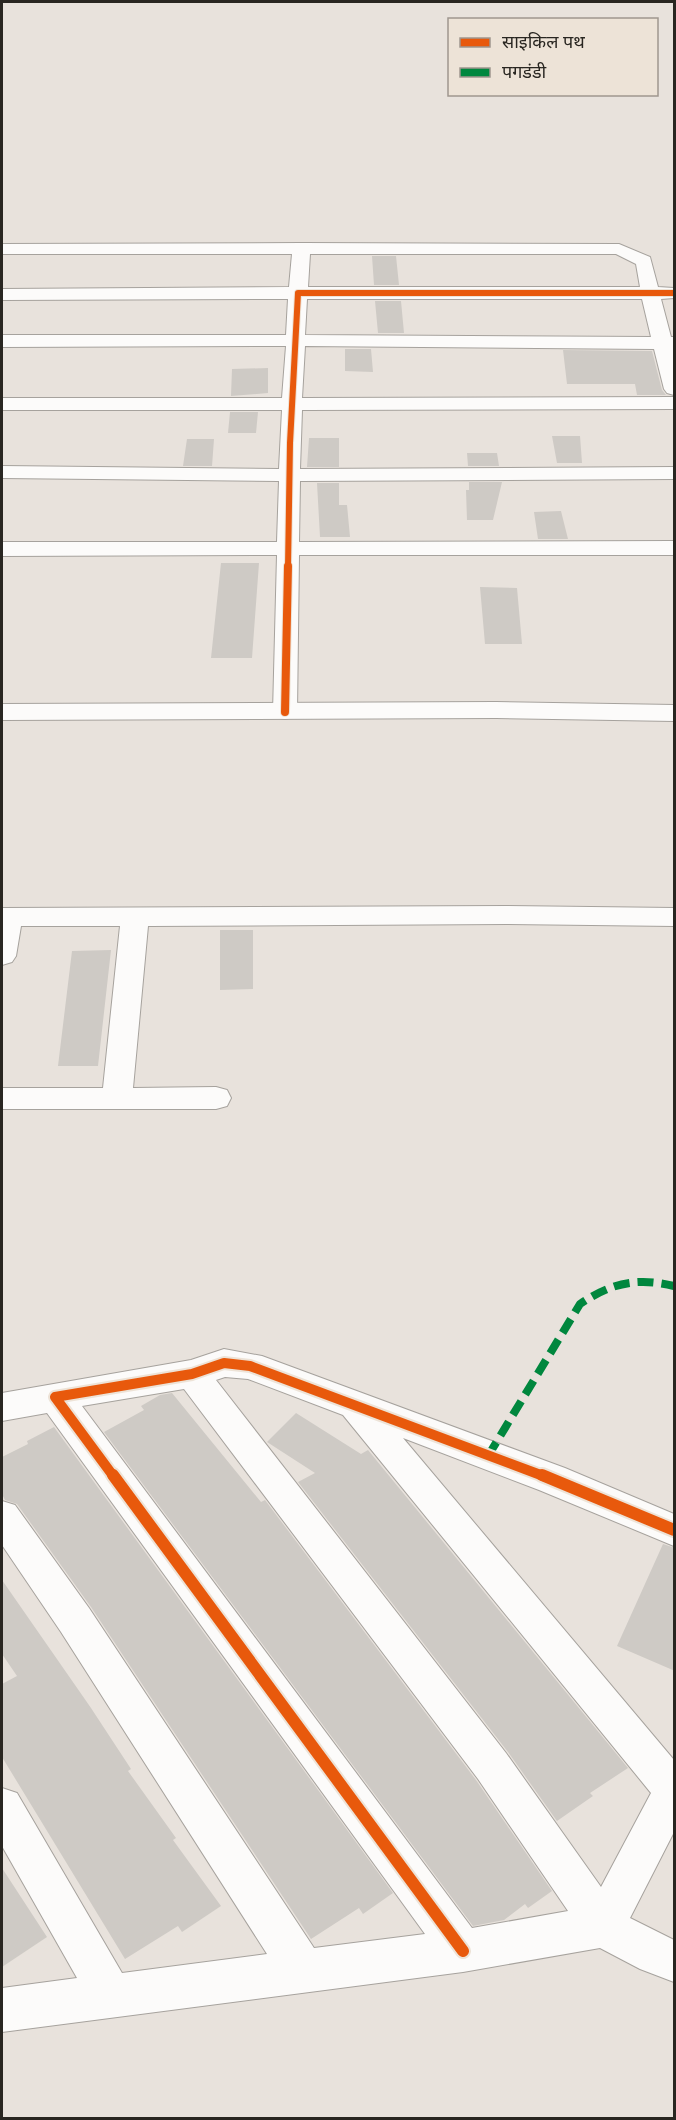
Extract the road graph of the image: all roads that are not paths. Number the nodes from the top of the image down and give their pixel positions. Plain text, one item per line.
1 (302, 248) junction
2 (2, 249) edge
3 (298, 293) junction
4 (650, 293) junction
5 (675, 293) edge
6 (2, 294) edge
7 (296, 340) junction
8 (2, 341) edge
9 (668, 343) edge
10 (675, 389) edge
11 (292, 403) junction
12 (2, 404) edge
13 (675, 404) edge
14 (2, 472) edge
15 (675, 473) edge
16 (290, 475) junction
17 (675, 548) edge
18 (2, 549) edge
19 (288, 549) junction
20 (2, 712) edge
21 (285, 712) junction
22 (675, 713) edge
23 (5, 917) edge
24 (675, 917) edge
25 (135, 918) junction
26 (2, 956) edge
27 (117, 1098) junction
28 (216, 1098) dead end
29 (2, 1099) edge
30 (192, 1374) junction
31 (55, 1397) junction
32 (355, 1406) junction
33 (2, 1407) edge
34 (2, 1516) edge
35 (675, 1530) edge
36 (675, 1791) edge
37 (2, 1808) edge
38 (603, 1926) junction
39 (463, 1951) junction
40 (675, 1961) edge
41 (304, 1972) junction
42 (111, 1996) junction
43 (2, 2010) edge

1 - 2 street
1 - 3 street
1 - 4 street
3 - 4 street
3 - 6 street
3 - 7 street
4 - 5 street
4 - 9 street
7 - 8 street
7 - 9 street
7 - 11 street
9 - 10 street
11 - 12 street
11 - 13 street
11 - 16 street
14 - 16 street
15 - 16 street
16 - 19 street
17 - 19 street
18 - 19 street
19 - 21 street
20 - 21 main road
21 - 22 main road
23 - 25 street
23 - 26 street
24 - 25 street
25 - 27 street
27 - 28 street
27 - 29 street
30 - 31 street
30 - 32 street
30 - 38 street
31 - 33 street
31 - 39 street
32 - 35 street
32 - 36 street
34 - 41 street
36 - 38 street
37 - 42 street
38 - 39 street
38 - 40 street
39 - 41 street
41 - 42 street
42 - 43 street

